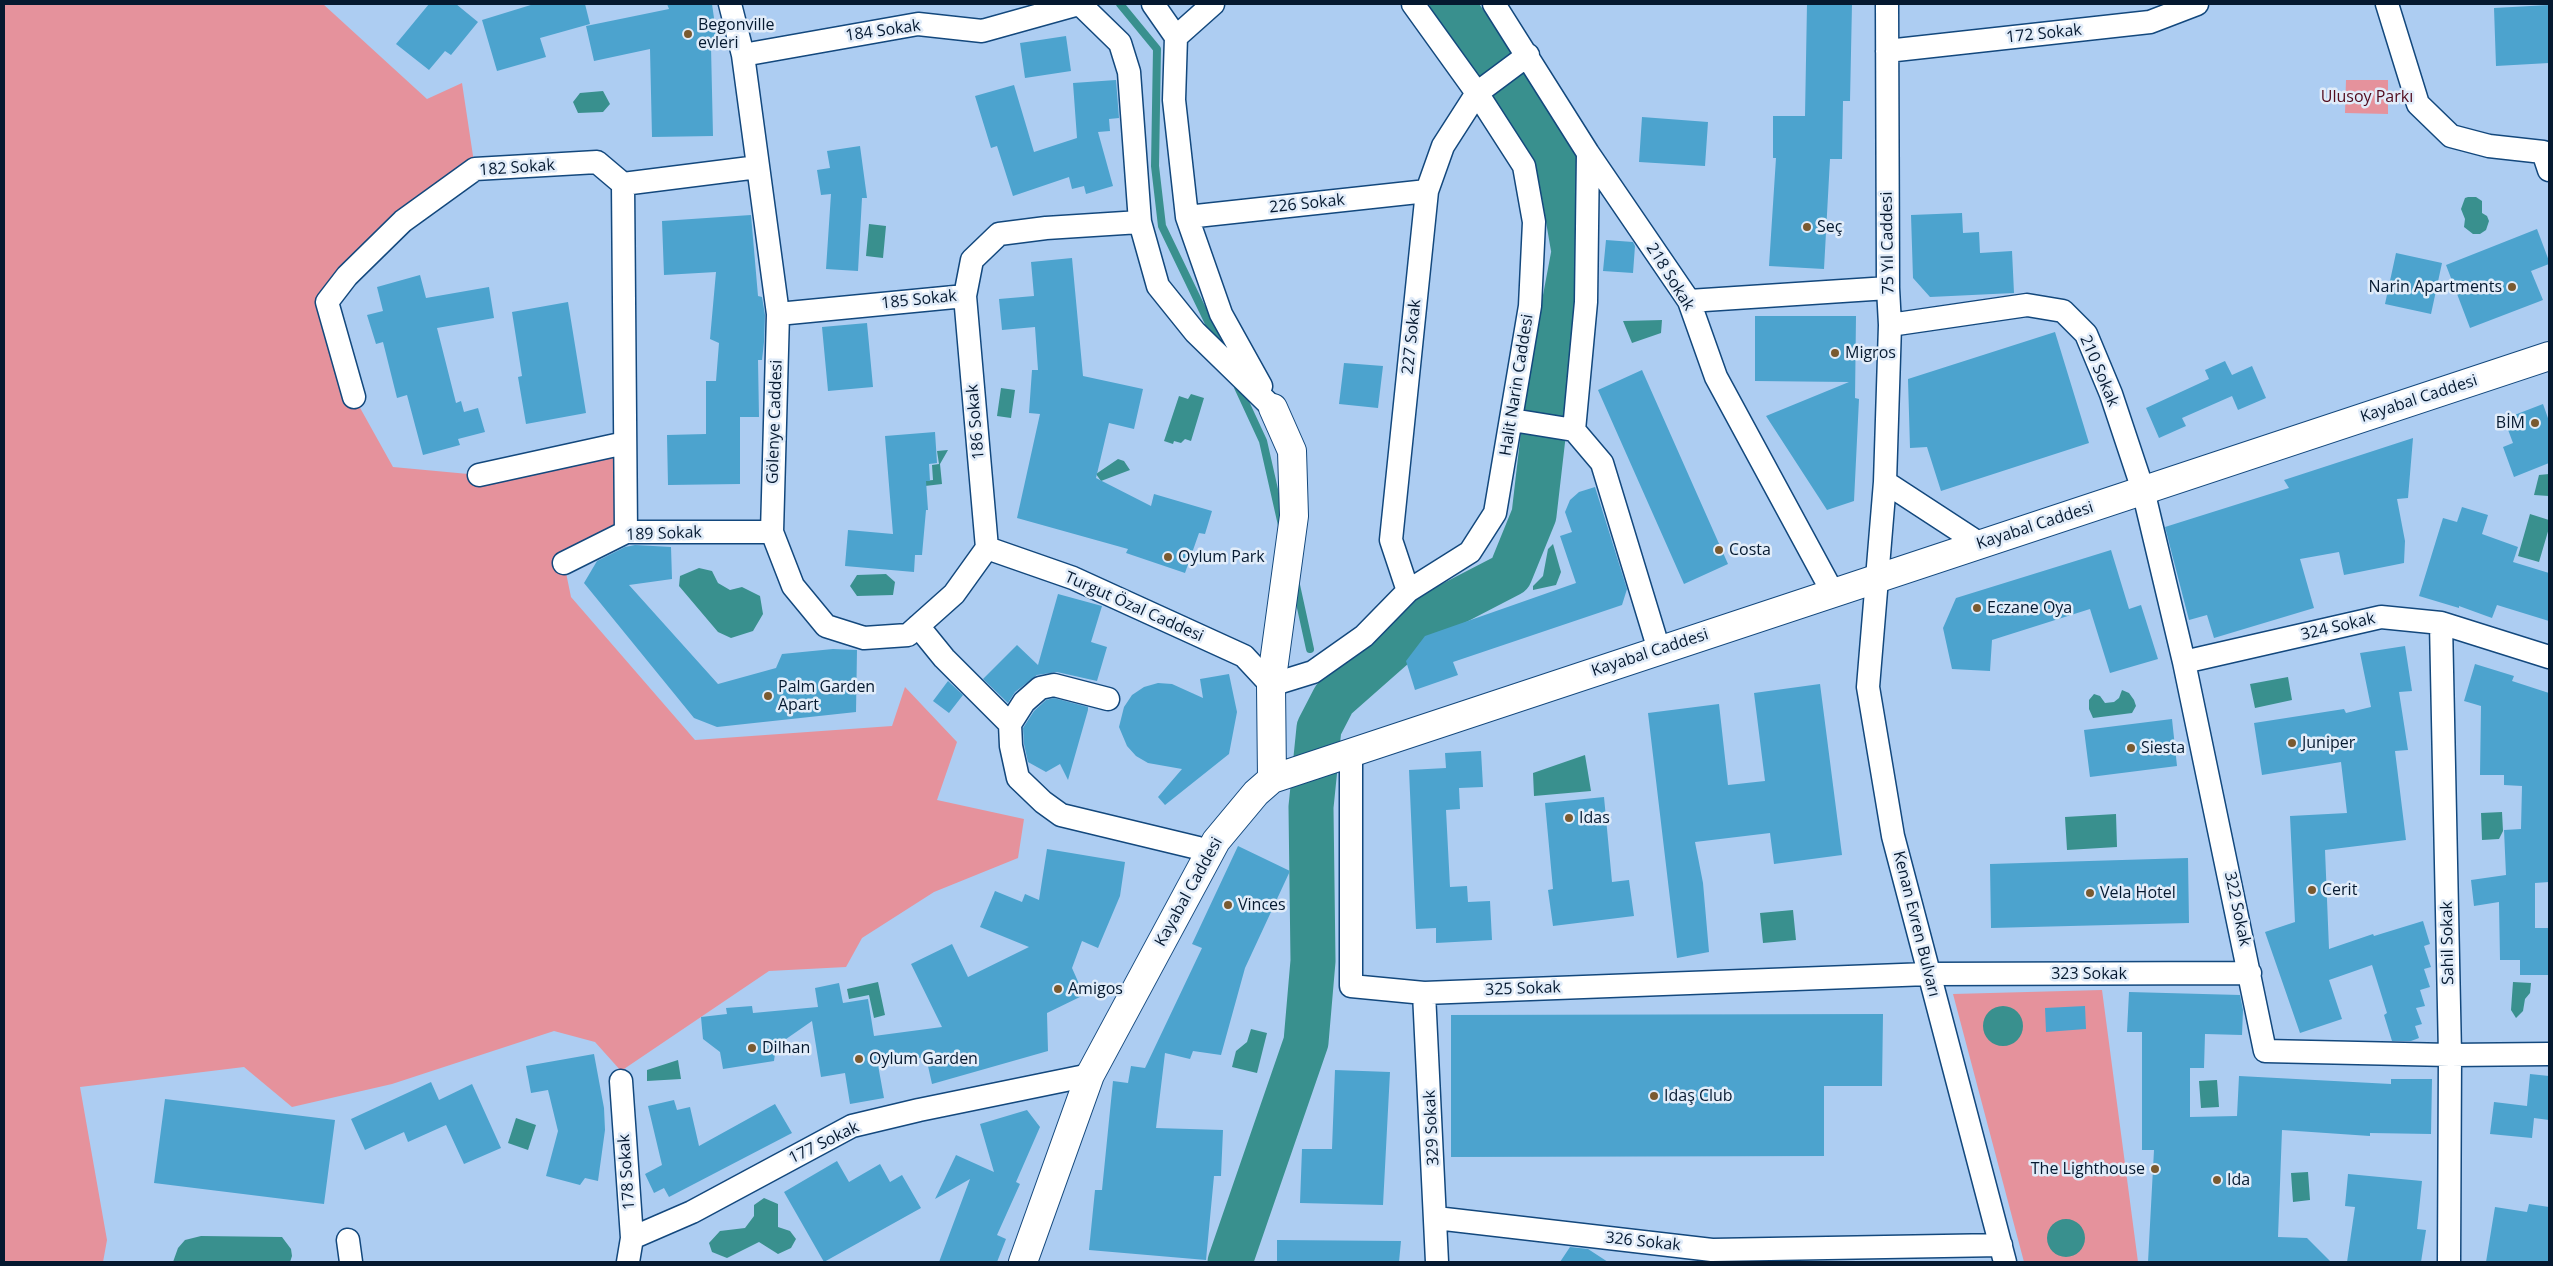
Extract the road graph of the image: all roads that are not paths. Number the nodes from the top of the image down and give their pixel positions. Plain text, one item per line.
1 (730, 4) edge
2 (1080, 4) edge
3 (1153, 4) edge
4 (1213, 4) edge
5 (1412, 4) edge
6 (1494, 4) edge
7 (1887, 4) edge
8 (2197, 4) edge
9 (2387, 4) edge
10 (1176, 36) junction
11 (1887, 51) junction
12 (1528, 54) junction
13 (743, 55) junction
14 (1477, 93) junction
15 (1588, 153) junction
16 (2547, 157) edge
17 (758, 167) junction
18 (623, 184) junction
19 (1427, 190) junction
20 (1187, 217) junction
21 (1140, 222) junction
22 (1888, 288) junction
23 (965, 296) junction
24 (1689, 301) junction
25 (778, 314) junction
26 (1890, 325) junction
27 (2549, 356) edge
28 (354, 397) dead end
29 (1273, 408) junction
30 (1512, 420) junction
31 (1574, 430) junction
32 (625, 443) junction
33 (480, 475) dead end
34 (1885, 482) junction
35 (2143, 490) junction
36 (626, 532) junction
37 (772, 532) junction
38 (1980, 544) junction
39 (987, 548) junction
40 (564, 564) dead end
41 (1876, 579) junction
42 (1408, 591) junction
43 (1833, 593) junction
44 (2442, 623) junction
45 (918, 626) junction
46 (1659, 650) junction
47 (2549, 657) edge
48 (2184, 662) junction
49 (1271, 685) junction
50 (1108, 698) dead end
51 (1010, 724) junction
52 (1351, 752) junction
53 (1280, 777) junction
54 (1198, 848) dead end
55 (2250, 973) junction
56 (1928, 974) junction
57 (1424, 993) junction
58 (2549, 1054) edge
59 (2450, 1055) junction
60 (1090, 1075) junction
61 (621, 1081) dead end
62 (1436, 1218) junction
63 (632, 1238) junction
64 (348, 1240) dead end
65 (2003, 1254) edge
66 (351, 1262) edge
67 (628, 1262) edge
68 (1023, 1262) edge
69 (1437, 1262) edge
70 (2448, 1262) edge

1 - 13 street, Gölenye Caddesi
2 - 13 street, 184 Sokak
2 - 21 street
3 - 10 street
4 - 10 street
5 - 14 street, Halit Narin Caddesi
6 - 12 street, 218 Sokak
7 - 11 street, 75 Yıl Caddesi
8 - 11 street, 172 Sokak
9 - 16 street
10 - 20 street
11 - 22 street, 75 Yıl Caddesi
12 - 14 street, 227 Sokak
12 - 15 street, 218 Sokak
13 - 17 street, Gölenye Caddesi
14 - 19 street, 227 Sokak
14 - 30 street, Halit Narin Caddesi
15 - 24 street, 218 Sokak
15 - 31 street
17 - 18 street
17 - 25 street, Gölenye Caddesi
18 - 28 street, 182 Sokak
18 - 32 street
19 - 20 street, 226 Sokak
19 - 42 street, 227 Sokak
20 - 29 street
21 - 23 street, 185 Sokak
21 - 29 street
22 - 24 street
22 - 26 street, 75 Yıl Caddesi
23 - 25 street, 185 Sokak
23 - 39 street, 186 Sokak
24 - 43 street, 218 Sokak
25 - 37 street, Gölenye Caddesi
26 - 34 street, 75 Yıl Caddesi
26 - 35 street, 210 Sokak
27 - 35 street, Kayabal Caddesi
29 - 49 street
30 - 31 street
30 - 42 street, Halit Narin Caddesi
31 - 46 street
32 - 33 street
32 - 36 street
34 - 38 street
34 - 41 street, 75 Yıl Caddesi
35 - 38 street, Kayabal Caddesi
35 - 48 street, 322 Sokak
36 - 37 street, 189 Sokak
36 - 40 street, 189 Sokak
37 - 45 street, Gölenye Caddesi
38 - 41 street, Kayabal Caddesi
39 - 45 street, Gölenye Caddesi
39 - 49 street, Turgut Özal Caddesi
41 - 43 street, Kayabal Caddesi
41 - 56 street, Kenan Evren Bulvarı
42 - 49 street, Halit Narin Caddesi
43 - 46 street, Kayabal Caddesi
44 - 47 street, 324 Sokak
44 - 48 street, 324 Sokak
44 - 59 street, Sahil Sokak
45 - 51 street
46 - 52 street, Kayabal Caddesi
48 - 55 street, 322 Sokak
49 - 53 street
50 - 51 street
51 - 54 street
52 - 53 street, Kayabal Caddesi
52 - 57 street, 325 Sokak
53 - 60 street, Kayabal Caddesi
55 - 56 street, 323 Sokak
55 - 59 street, 322 Sokak
56 - 57 street, 325 Sokak
56 - 65 street, Kenan Evren Bulvarı
57 - 62 street, 329 Sokak
58 - 59 street, 322 Sokak
59 - 70 street, Sahil Sokak
60 - 63 street, 177 Sokak
60 - 68 street, Kayabal Caddesi
61 - 63 street, 178 Sokak
62 - 65 street, 326 Sokak
62 - 69 street, 329 Sokak
63 - 67 street, 178 Sokak
64 - 66 street

